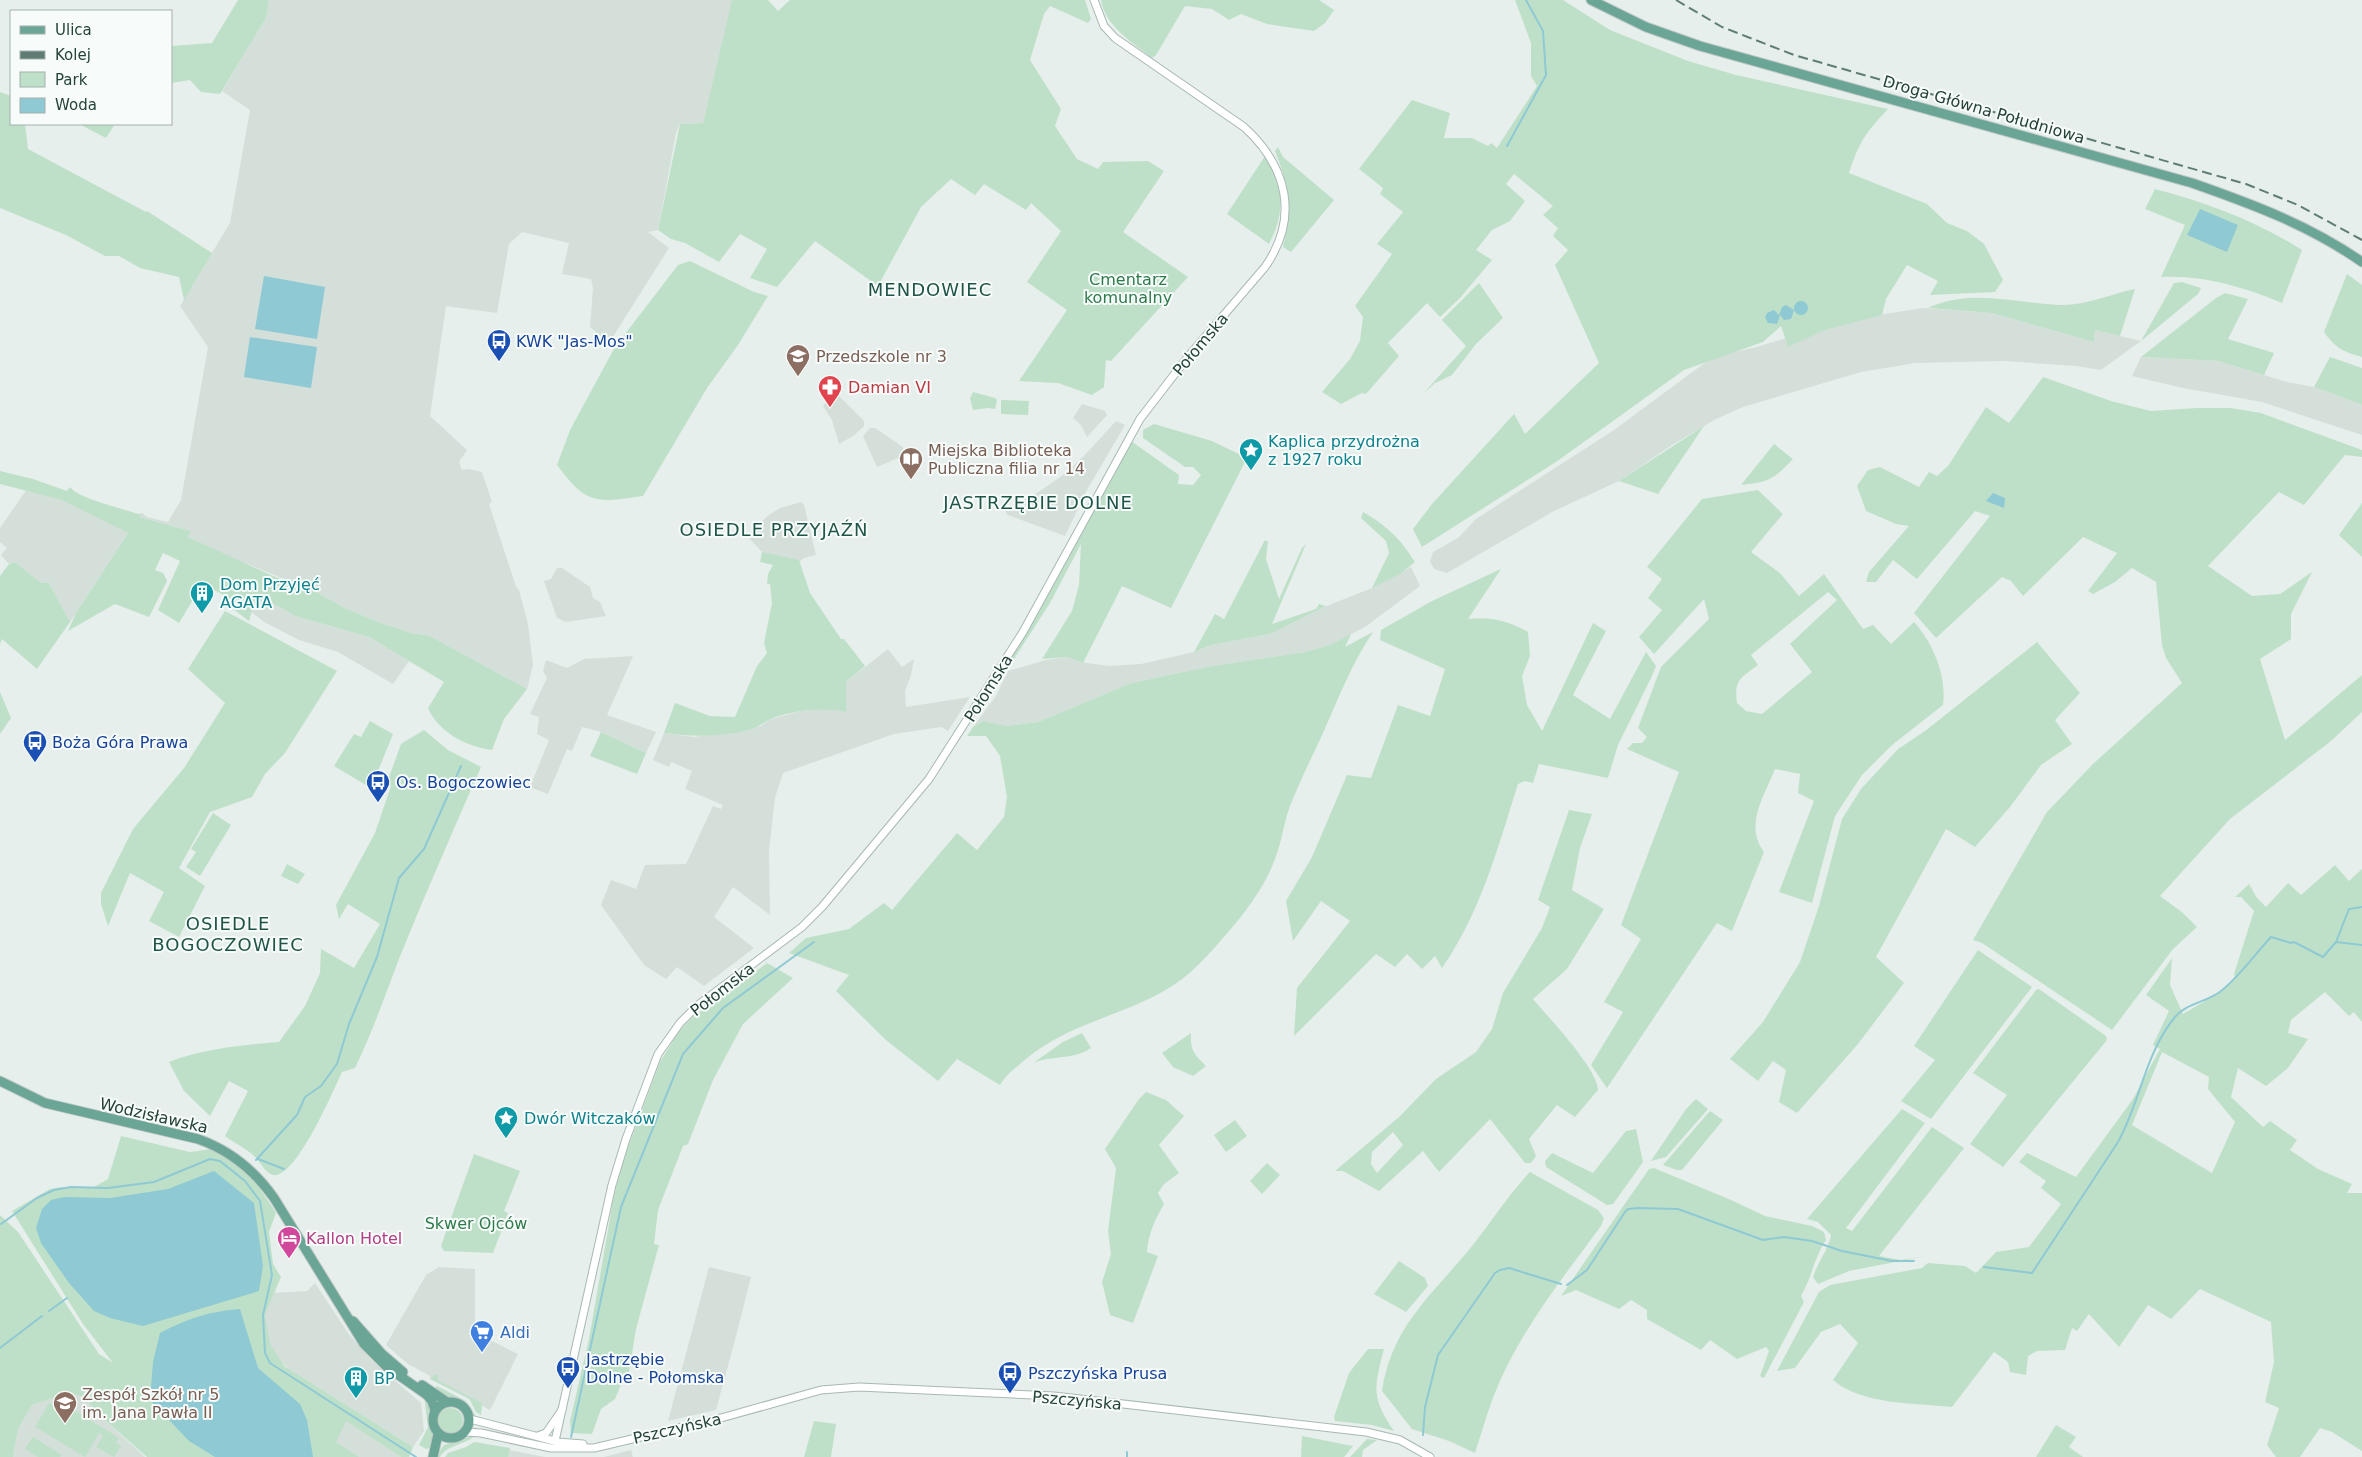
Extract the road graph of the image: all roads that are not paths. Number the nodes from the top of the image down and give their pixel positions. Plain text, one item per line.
1 (1094, 0) edge
2 (1591, 0) edge
3 (2362, 262) edge
4 (0, 1081) edge
5 (344, 1312) junction
6 (447, 1402) junction
7 (563, 1408) junction
8 (436, 1410) junction
9 (470, 1419) junction
10 (466, 1432) junction
11 (442, 1436) junction
12 (536, 1436) junction
13 (555, 1442) junction
14 (604, 1444) junction
15 (538, 1446) junction
16 (434, 1457) edge
17 (1430, 1457) edge

1 - 7 street, Połomska
2 - 3 main road, Droga Główna Południowa
4 - 5 main road, Wodzisławska
5 - 6 main road, Wodzisławska
5 - 8 main road, Wodzisławska
6 - 8 main road
6 - 9 main road
7 - 12 street, Połomska
7 - 13 street, Połomska
8 - 11 main road
9 - 10 main road
9 - 12 street, Pszczyńska
10 - 11 main road
10 - 15 street, Pszczyńska
11 - 16 main road
12 - 13 street, Pszczyńska
13 - 14 street, Pszczyńska
13 - 15 street
14 - 15 street, Pszczyńska
14 - 17 street, Pszczyńska

